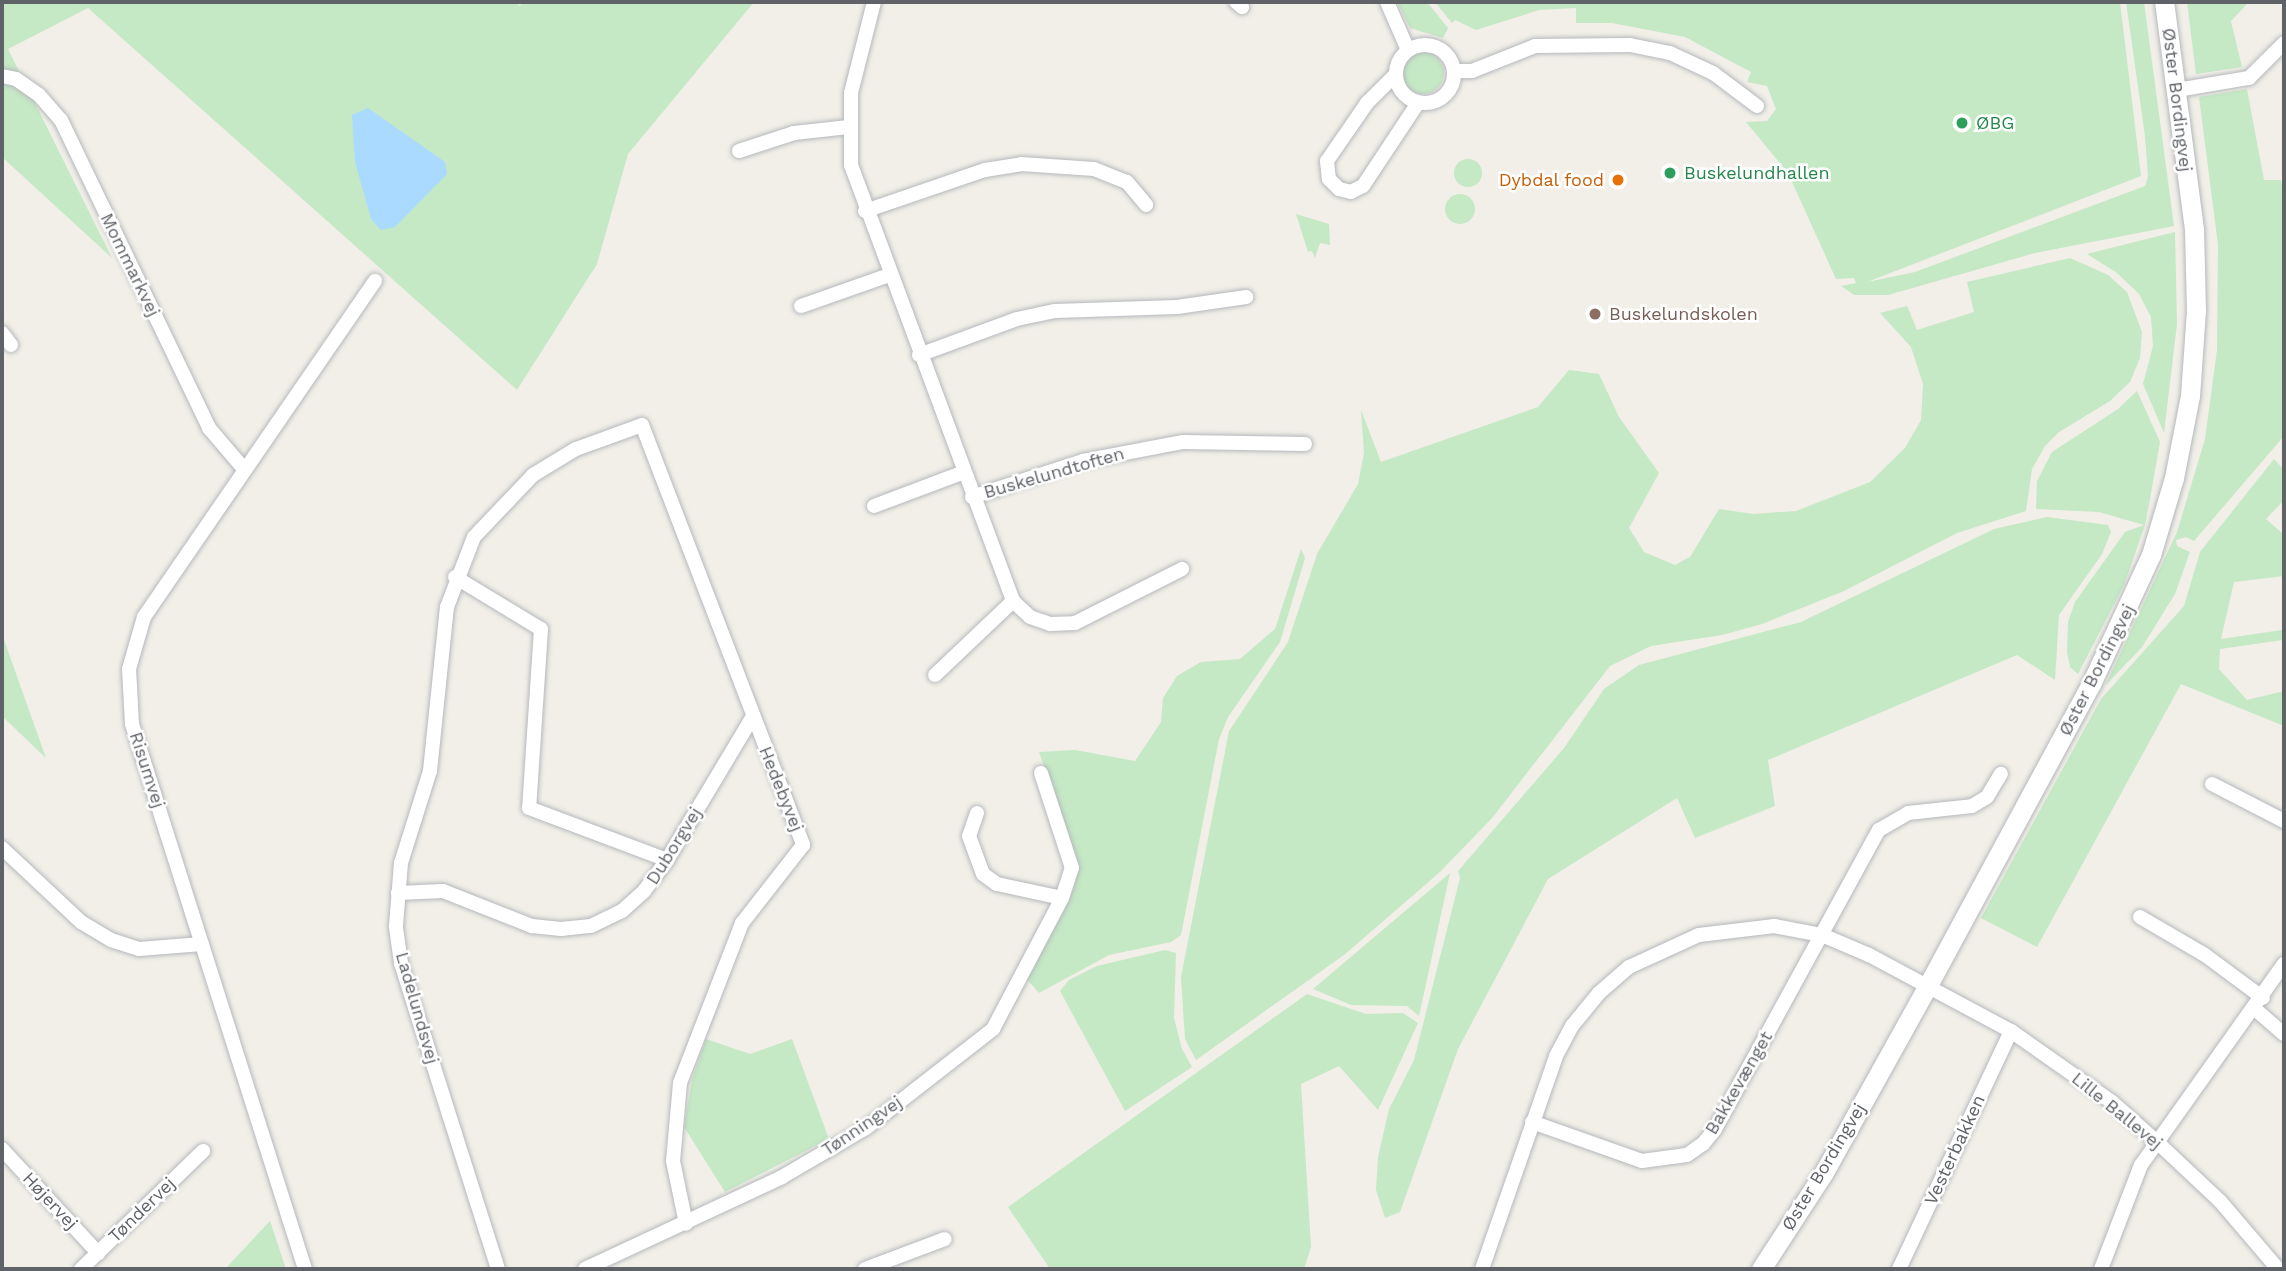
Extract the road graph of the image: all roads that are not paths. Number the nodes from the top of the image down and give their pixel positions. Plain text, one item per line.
1 (874, 2) edge
2 (1387, 2) edge
3 (2164, 2) edge
4 (1408, 50) junction
5 (2282, 50) edge
6 (1454, 71) junction
7 (1395, 75) junction
8 (2, 76) edge
9 (2177, 90) junction
10 (1418, 103) junction
11 (1757, 106) dead end
12 (849, 127) junction
13 (739, 151) dead end
14 (1146, 205) dead end
15 (865, 211) junction
16 (889, 275) junction
17 (375, 281) dead end
18 (1246, 297) dead end
19 (801, 306) dead end
20 (919, 355) junction
21 (642, 425) joint
22 (1305, 444) dead end
23 (244, 469) junction
24 (962, 473) junction
25 (972, 497) junction
26 (874, 506) dead end
27 (1182, 569) dead end
28 (455, 576) junction
29 (1013, 601) junction
30 (935, 675) dead end
31 (752, 718) junction
32 (1041, 773) dead end
33 (2001, 774) dead end
34 (2212, 784) dead end
35 (977, 813) dead end
36 (2284, 821) edge
37 (2, 848) edge
38 (667, 860) junction
39 (398, 893) junction
40 (1062, 898) junction
41 (2140, 917) dead end
42 (1822, 935) junction
43 (202, 944) junction
44 (2284, 964) edge
45 (1927, 987) junction
46 (2259, 1004) junction
47 (2011, 1031) junction
48 (2284, 1034) edge
49 (1532, 1122) junction
50 (2156, 1141) junction
51 (2, 1149) edge
52 (203, 1151) dead end
53 (686, 1224) junction
54 (945, 1238) dead end
55 (98, 1253) junction
56 (81, 1269) edge
57 (305, 1269) edge
58 (498, 1269) edge
59 (585, 1269) edge
60 (865, 1269) edge
61 (1482, 1269) edge
62 (1761, 1269) edge
63 (1899, 1269) edge
64 (2101, 1269) edge
65 (2278, 1269) edge

1 - 12 street, Buskelundtoften
2 - 4 street
3 - 9 street, Øster Bordingvej
4 - 6 street
4 - 7 street
5 - 9 street
6 - 10 street
6 - 11 street
7 - 10 street
7 - 10 street
8 - 23 street, Mommarkvej
9 - 45 street, Øster Bordingvej
12 - 13 street
12 - 15 street, Buskelundtoften
14 - 15 street
15 - 16 street, Buskelundtoften
16 - 19 street
16 - 20 street, Buskelundtoften
17 - 23 street, Risumvej
18 - 20 street
20 - 24 street, Buskelundtoften
21 - 28 street, Ladelundsvej
21 - 31 street, Hedebyvej
22 - 25 street, Buskelundtoften
23 - 43 street, Risumvej
24 - 25 street, Buskelundtoften
24 - 26 street, Buskelundtoften
25 - 29 street, Buskelundtoften
27 - 29 street
28 - 38 street
28 - 39 street, Ladelundsvej
29 - 30 street
31 - 38 street, Duborgvej
31 - 53 street, Hedebyvej
32 - 40 street, Tønningvej
33 - 42 street, Bakkevænget
34 - 36 street
35 - 40 street
37 - 43 street
38 - 39 street, Duborgvej
39 - 58 street, Ladelundsvej
40 - 53 street, Tønningvej
41 - 46 street
42 - 45 street
42 - 49 street
42 - 49 street, Bakkevænget
43 - 57 street, Risumvej
44 - 46 street
45 - 47 street, Lille Ballevej
45 - 62 street, Øster Bordingvej
46 - 48 street
46 - 50 street
47 - 50 street, Lille Ballevej
47 - 63 street, Vesterbakken
49 - 61 street
50 - 64 street
50 - 65 street, Lille Ballevej
51 - 55 street, Højervej
52 - 55 street, Tøndervej
53 - 59 street, Tønningvej
54 - 60 street
55 - 56 street, Tøndervej

